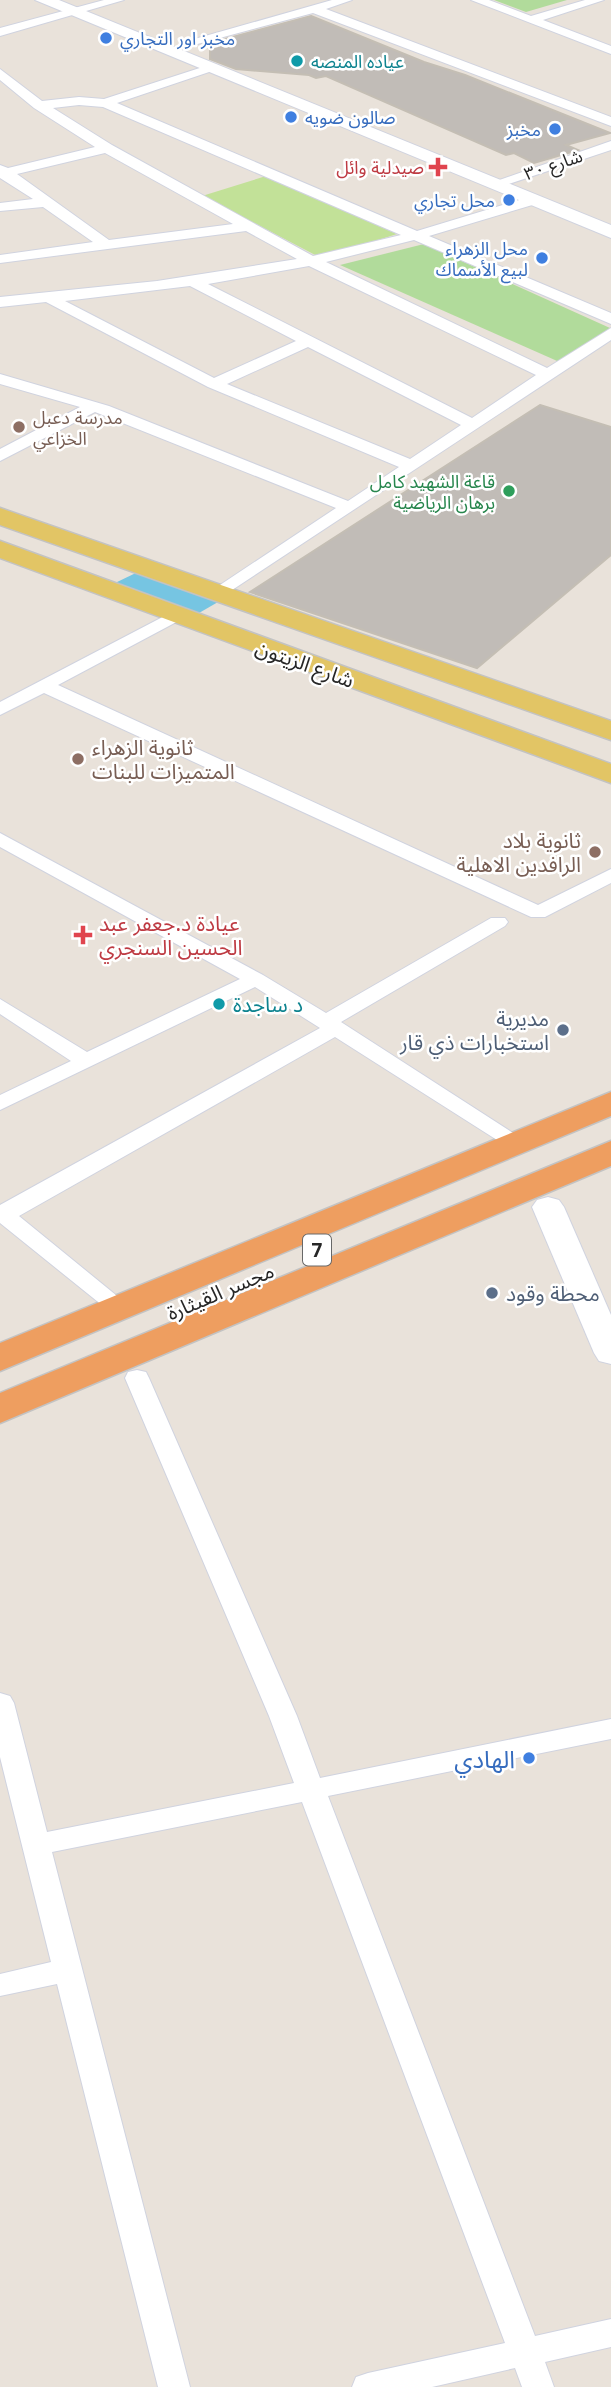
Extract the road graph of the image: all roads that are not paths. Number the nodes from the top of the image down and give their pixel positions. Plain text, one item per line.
1 (44, 0) edge
2 (118, 0) edge
3 (346, 0) edge
4 (477, 0) edge
5 (598, 0) edge
6 (85, 6) edge
7 (314, 9) junction
8 (531, 20) junction
9 (0, 32) edge
10 (190, 43) junction
11 (611, 50) edge
12 (214, 68) junction
13 (0, 74) edge
14 (18, 88) junction
15 (0, 90) edge
16 (105, 103) junction
17 (38, 105) junction
18 (611, 122) edge
19 (611, 145) edge
20 (107, 148) junction
21 (2, 172) edge
22 (514, 178) junction
23 (495, 184) junction
24 (534, 200) junction
25 (46, 202) junction
26 (0, 207) edge
27 (611, 216) edge
28 (250, 226) junction
29 (611, 232) edge
30 (420, 236) junction
31 (108, 246) junction
32 (311, 261) junction
33 (2, 263) edge
34 (193, 282) junction
35 (49, 298) junction
36 (0, 302) edge
37 (611, 319) edge
38 (611, 333) edge
39 (307, 341) junction
40 (548, 375) junction
41 (0, 379) edge
42 (214, 384) junction
43 (94, 406) junction
44 (473, 425) junction
45 (0, 456) edge
46 (411, 466) junction
47 (349, 507) junction
48 (0, 516) edge
49 (51, 534) junction
50 (7, 552) edge
51 (143, 566) junction
52 (104, 588) junction
53 (220, 593) junction
54 (176, 615) junction
55 (44, 686) junction
56 (5, 701) edge
57 (611, 730) edge
58 (611, 774) edge
59 (0, 839) edge
60 (611, 875) edge
61 (498, 922) dead end
62 (256, 979) junction
63 (0, 1005) edge
64 (330, 1025) junction
65 (86, 1061) junction
66 (0, 1103) edge
67 (611, 1103) edge
68 (611, 1128) edge
69 (516, 1142) junction
70 (611, 1152) edge
71 (611, 1181) edge
72 (548, 1207) junction
73 (2, 1213) edge
74 (121, 1309) junction
75 (611, 1353) edge
76 (16, 1376) edge
77 (137, 1378) junction
78 (0, 1409) edge
79 (0, 1423) edge
80 (0, 1703) edge
81 (611, 1729) edge
82 (5, 1740) edge
83 (311, 1791) junction
84 (37, 1845) junction
85 (69, 1970) junction
86 (0, 1985) edge
87 (611, 2333) edge
88 (524, 2350) junction
89 (174, 2387) edge
90 (369, 2387) edge
91 (538, 2387) edge

1 - 6 street
2 - 6 street
3 - 7 street
4 - 8 street
5 - 8 street
6 - 9 street
6 - 10 street
6 - 12 street
7 - 10 street
7 - 18 street
8 - 11 street
10 - 22 street
12 - 16 street
12 - 23 street
13 - 14 street
14 - 15 street
14 - 17 street
16 - 17 street
16 - 30 street
17 - 20 street
19 - 22 street, شارع ٣٠
20 - 21 street
20 - 28 street
21 - 25 street
22 - 23 street, شارع ٣٠
22 - 27 street
23 - 24 street
24 - 29 street
24 - 30 street
25 - 26 street
25 - 31 street
28 - 31 street
28 - 32 street
30 - 32 street
30 - 37 street
31 - 33 street
32 - 34 street
32 - 40 street
34 - 35 street
34 - 39 street
35 - 36 street
35 - 42 street
38 - 40 street
39 - 42 street
39 - 44 street
40 - 44 street
41 - 43 street
42 - 46 street
43 - 45 street
43 - 47 street
44 - 46 street
46 - 47 street
47 - 53 street
48 - 49 main road, شارع الزيتون
49 - 50 main road
49 - 51 main road, شارع الزيتون
50 - 52 main road, شارع الزيتون
51 - 52 main road
51 - 53 main road, شارع الزيتون
52 - 54 main road, شارع الزيتون
53 - 57 main road, شارع الزيتون
54 - 55 street
54 - 58 main road, شارع الزيتون
55 - 56 street
55 - 60 street
59 - 62 street
61 - 64 street
62 - 64 street
62 - 65 street
63 - 65 street
64 - 69 street
64 - 73 street
65 - 66 street
67 - 69 highway
68 - 76 highway, مجسر القيثارة / 7
69 - 74 highway
70 - 76 highway, مجسر القيثارة / 7
71 - 72 highway
72 - 75 street
72 - 77 highway
73 - 74 street
74 - 76 highway
76 - 78 highway, 7
77 - 79 highway
77 - 83 street
80 - 82 street
81 - 83 street
82 - 84 street
83 - 84 street
83 - 88 street
84 - 85 street
85 - 86 street
85 - 89 street
87 - 88 street
88 - 90 street
88 - 91 street

